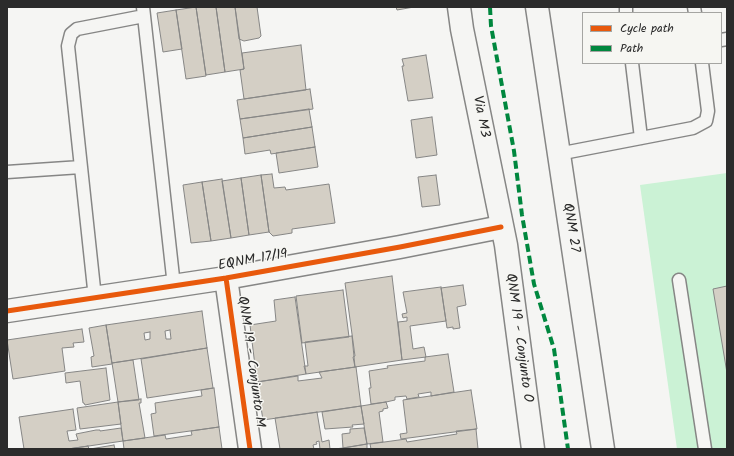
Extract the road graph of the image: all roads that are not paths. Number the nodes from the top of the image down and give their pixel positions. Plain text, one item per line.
1 (459, 7) edge
2 (537, 7) edge
3 (144, 12) edge
4 (632, 64) edge
5 (702, 64) edge
6 (641, 138) junction
7 (558, 154) junction
8 (81, 167) junction
9 (7, 172) edge
10 (504, 236) junction
11 (226, 278) junction
12 (679, 280) dead end
13 (174, 286) junction
14 (95, 298) junction
15 (7, 311) edge
16 (250, 449) edge
17 (533, 449) edge
18 (544, 449) edge
19 (603, 449) edge
20 (705, 449) edge

1 - 10 main road, Via M3
2 - 7 main road, QNM 27
3 - 8 lane
3 - 13 lane
4 - 6 lane
5 - 6 lane
6 - 7 lane
7 - 19 main road, QNM 27
8 - 9 lane
8 - 14 lane
10 - 11 main road, EQNM 17/19
10 - 17 main road, QNM 19 - Conjunto O
10 - 18 main road
11 - 13 main road, EQNM 17/19
11 - 16 main road, QNM 19 - Conjunto M
12 - 20 lane
13 - 14 main road, EQNM 17/19
14 - 15 main road, EQNM 17/19

